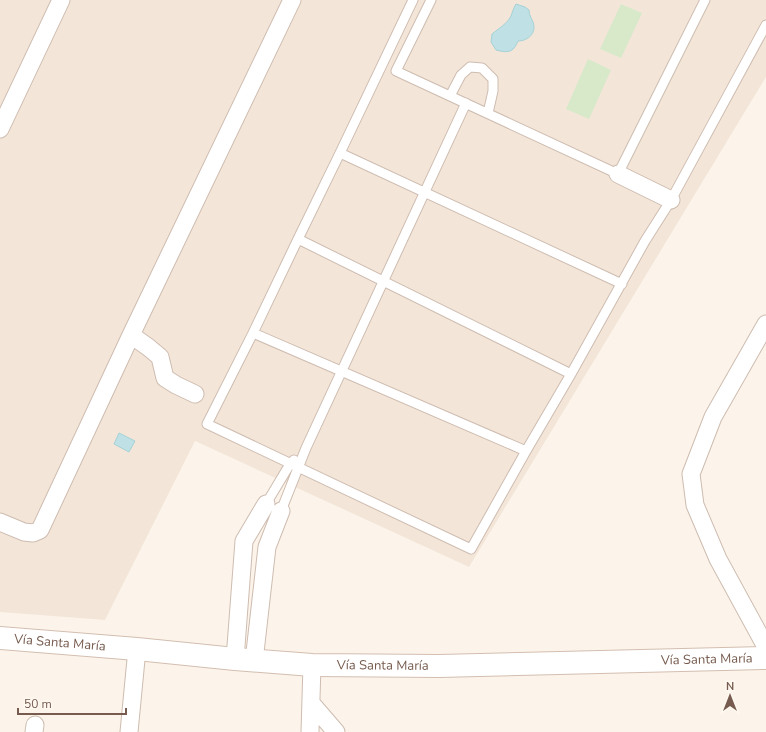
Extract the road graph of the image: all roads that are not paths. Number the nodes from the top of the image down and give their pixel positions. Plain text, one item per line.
1 (61, 0) edge
2 (292, 0) edge
3 (413, 0) edge
4 (431, 0) edge
5 (705, 0) edge
6 (766, 25) edge
7 (450, 96) junction
8 (466, 103) junction
9 (488, 113) junction
10 (0, 129) edge
11 (340, 153) junction
12 (618, 174) junction
13 (425, 193) junction
14 (671, 200) junction
15 (298, 239) junction
16 (384, 282) junction
17 (622, 284) junction
18 (766, 324) edge
19 (253, 333) junction
20 (131, 335) junction
21 (342, 371) junction
22 (571, 374) junction
23 (196, 394) dead end
24 (526, 451) junction
25 (294, 466) junction
26 (274, 507) junction
27 (257, 519) junction
28 (0, 522) edge
29 (274, 527) junction
30 (244, 541) junction
31 (266, 547) junction
32 (0, 638) edge
33 (766, 646) edge
34 (137, 648) junction
35 (766, 658) edge
36 (244, 660) junction
37 (312, 665) junction
38 (311, 703) junction
39 (129, 732) edge
40 (310, 732) edge
41 (336, 732) edge

1 - 10 street
2 - 20 street
3 - 11 lane
4 - 7 lane
5 - 12 lane
6 - 14 lane
7 - 8 lane
7 - 9 lane
8 - 9 lane
8 - 13 lane
9 - 12 lane
11 - 13 lane
11 - 15 lane
12 - 14 street
13 - 16 lane
13 - 17 lane
14 - 17 lane
15 - 16 lane
15 - 19 lane
16 - 21 lane
16 - 22 lane
17 - 22 lane
18 - 33 street
19 - 21 lane
19 - 25 lane
20 - 23 street
20 - 28 street
21 - 24 lane
21 - 25 lane
22 - 24 lane
24 - 25 lane
25 - 26 lane
25 - 26 lane
26 - 27 street
26 - 29 street
27 - 29 street
27 - 30 street
29 - 31 street
30 - 31 street
30 - 36 street
31 - 36 street
32 - 34 main road, Vía Santa María
34 - 36 main road, Vía Santa María
34 - 39 street
35 - 37 main road, Vía Santa María
36 - 37 main road, Vía Santa María
37 - 38 street
38 - 40 street
38 - 41 street

